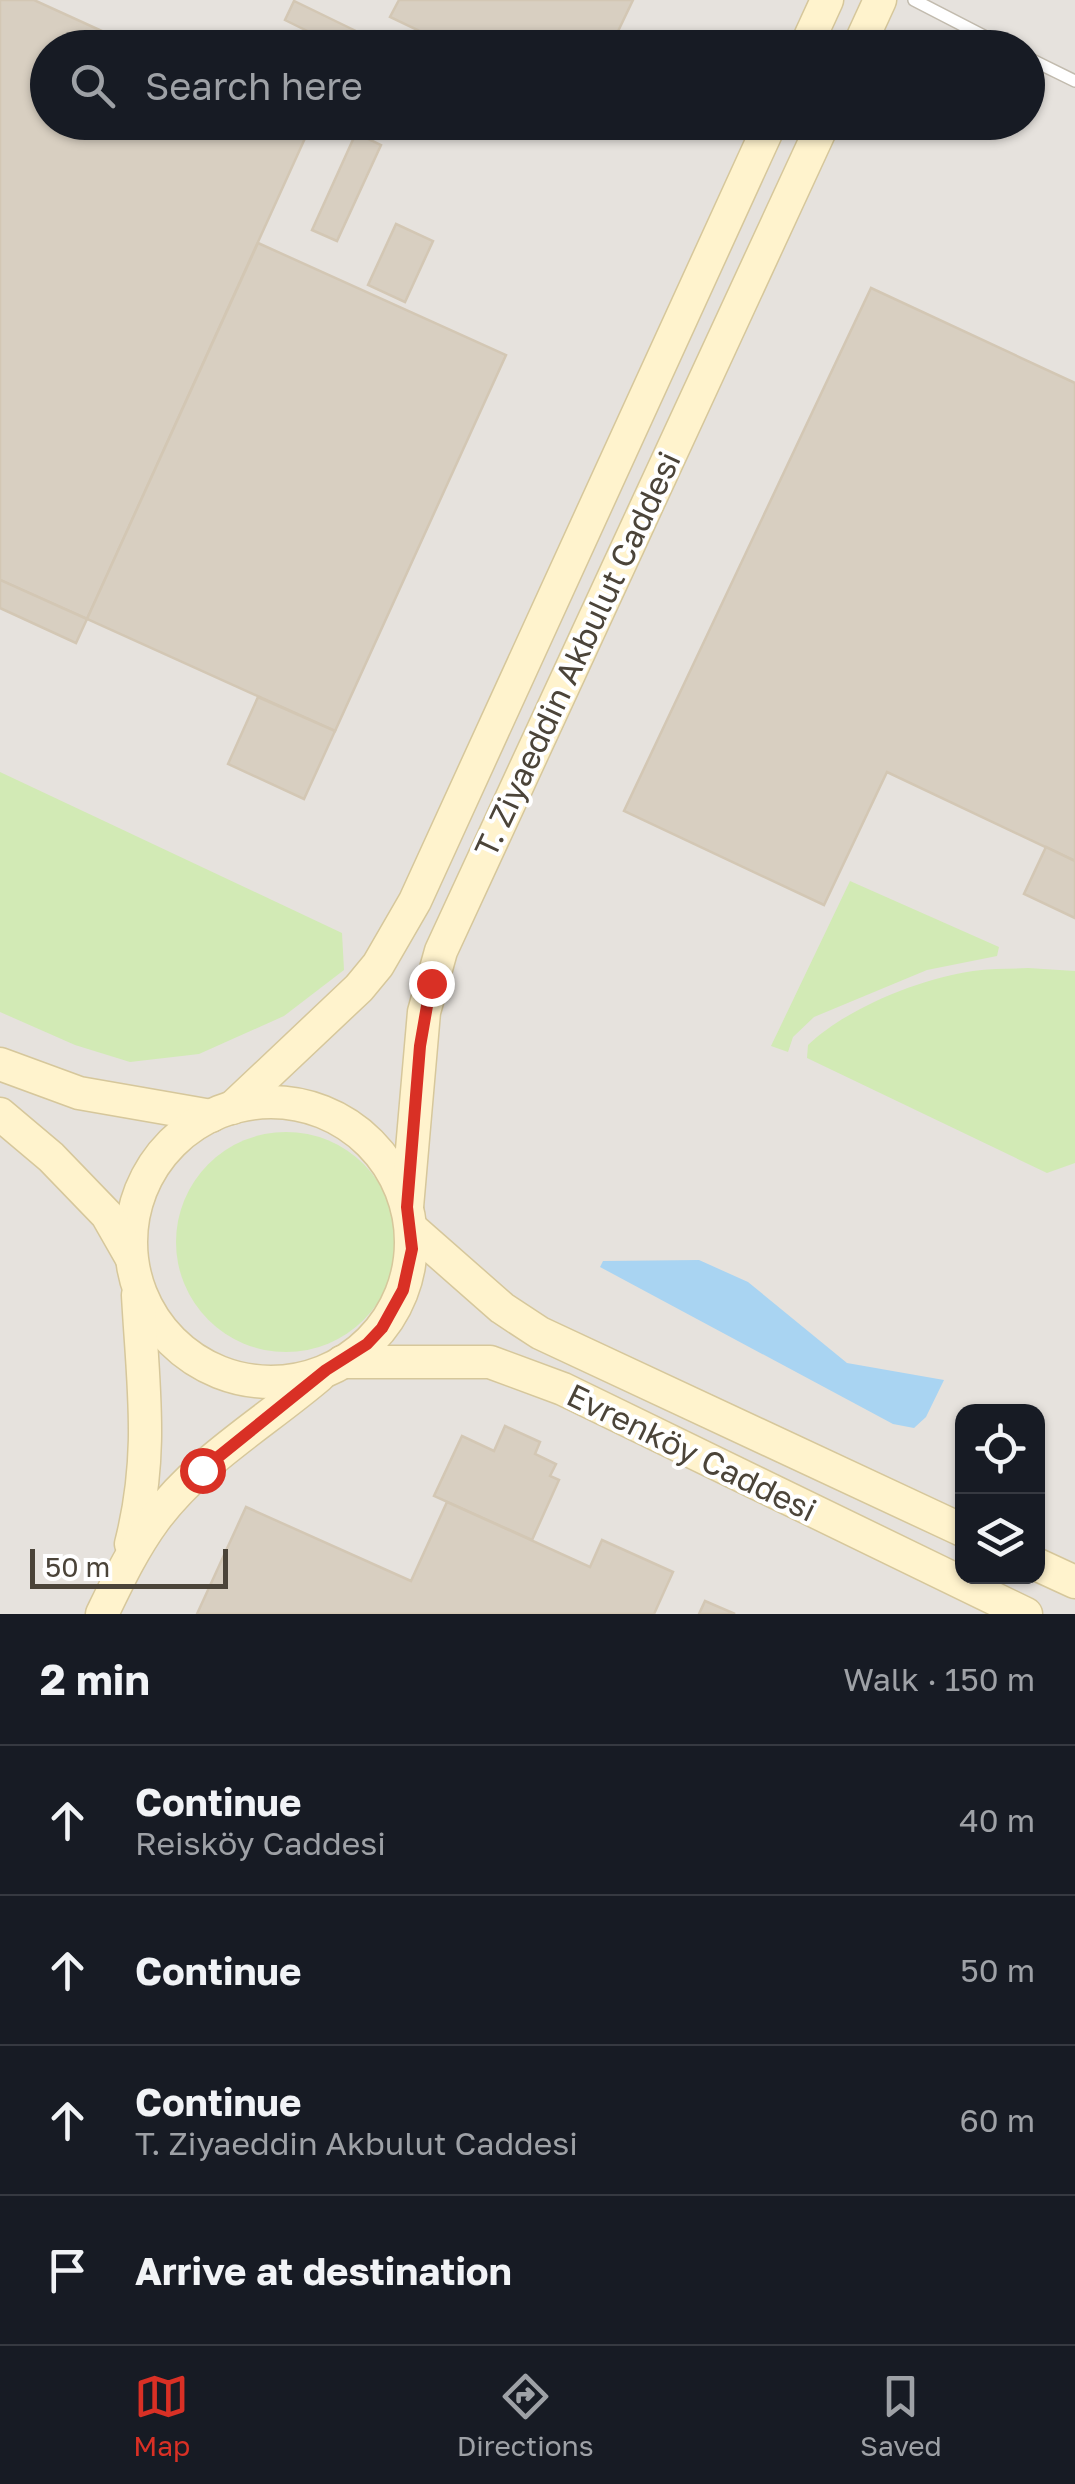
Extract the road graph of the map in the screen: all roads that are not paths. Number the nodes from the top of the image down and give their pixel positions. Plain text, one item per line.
1 (827, 0) edge
2 (880, 0) edge
3 (914, 0) edge
4 (813, 30) edge
5 (866, 30) edge
6 (972, 30) edge
7 (1045, 66) edge
8 (1075, 81) edge
9 (763, 140) edge
10 (816, 140) edge
11 (0, 1064) edge
12 (221, 1112) junction
13 (0, 1114) edge
14 (409, 1217) junction
15 (135, 1271) junction
16 (334, 1366) junction
17 (955, 1527) edge
18 (126, 1563) junction
19 (1045, 1568) edge
20 (1075, 1582) edge
21 (102, 1614) edge
22 (1026, 1614) edge

1 - 4 street
2 - 5 street
3 - 6 lane
7 - 8 lane
9 - 12 street, T. Ziyaeddin Akbulut Caddesi
10 - 14 street, T. Ziyaeddin Akbulut Caddesi
11 - 12 street
12 - 14 street
12 - 15 street
13 - 15 street
14 - 16 street
14 - 17 street, Evrenköy Caddesi
15 - 16 street
15 - 18 street
16 - 18 street
16 - 22 street, Evrenköy Caddesi
18 - 21 street
19 - 20 street

